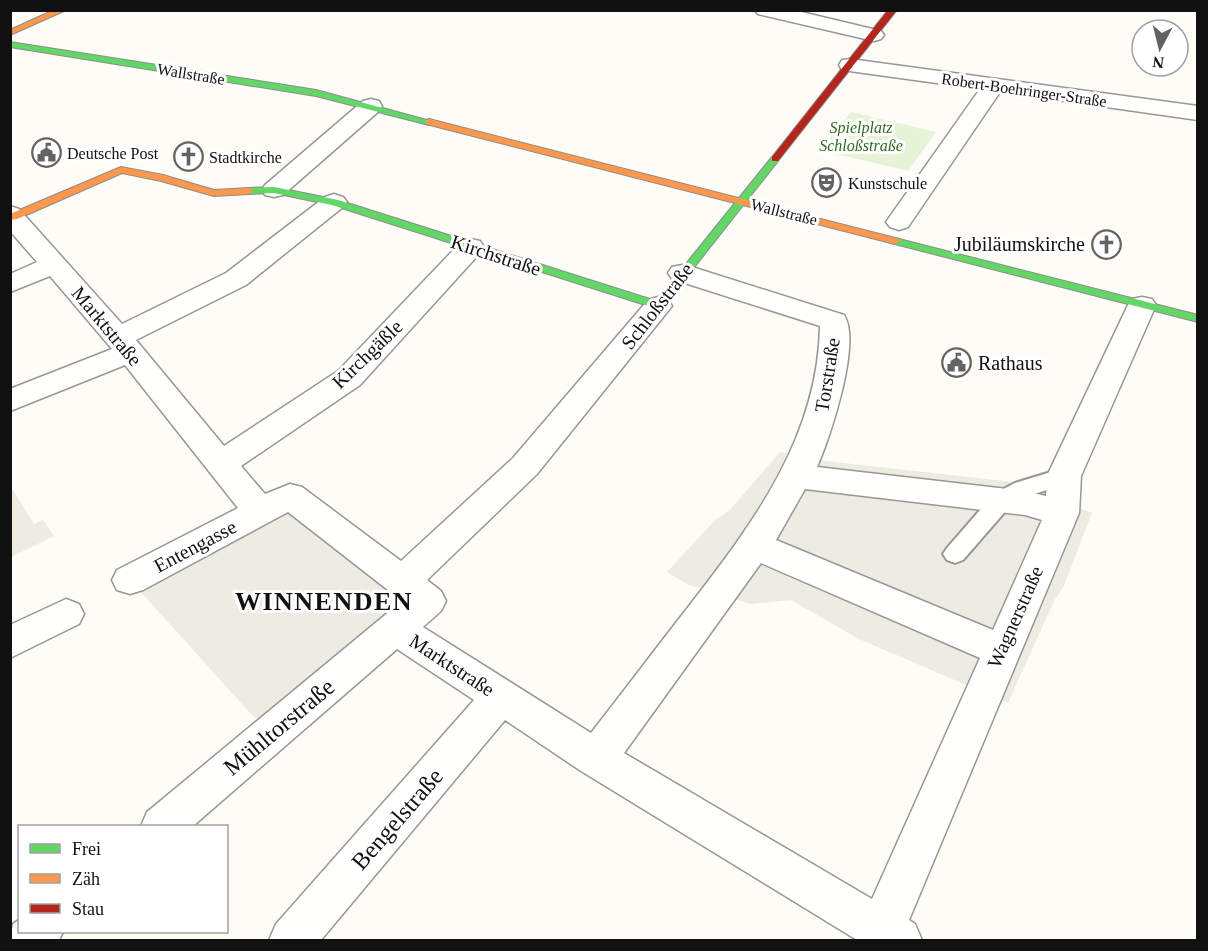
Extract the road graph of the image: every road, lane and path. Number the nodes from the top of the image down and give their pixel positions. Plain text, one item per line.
1 (62, 10) edge
2 (765, 10) edge
3 (893, 10) edge
4 (10, 33) edge
5 (874, 34) junction
6 (10, 44) edge
7 (850, 65) junction
8 (993, 86) junction
9 (371, 106) junction
10 (1197, 113) edge
11 (274, 190) junction
12 (740, 201) junction
13 (334, 202) junction
14 (12, 216) edge
15 (899, 222) dead end
16 (471, 248) junction
17 (55, 264) junction
18 (682, 273) junction
19 (10, 284) edge
20 (1142, 305) junction
21 (658, 306) junction
22 (1197, 319) edge
23 (124, 345) junction
24 (10, 401) edge
25 (220, 464) junction
26 (795, 476) junction
27 (1064, 476) junction
28 (1014, 502) junction
29 (260, 512) junction
30 (1062, 513) junction
31 (755, 546) junction
32 (955, 554) dead end
33 (130, 580) dead end
34 (401, 583) junction
35 (66, 614) dead end
36 (395, 628) junction
37 (10, 643) edge
38 (1000, 650) junction
39 (501, 697) junction
40 (596, 758) junction
41 (163, 825) edge
42 (891, 935) edge
43 (292, 940) edge

1 - 4 street
2 - 5 street
3 - 5 street, Schloßstraße
5 - 7 street, Schloßstraße
6 - 9 street, Wallstraße
7 - 8 street, Robert-Boehringer-Straße
7 - 12 street, Schloßstraße
8 - 10 street, Robert-Boehringer-Straße
8 - 15 street
9 - 11 street
9 - 12 street, Wallstraße
11 - 13 street, Kirchstraße
11 - 14 street, Kirchstraße
12 - 18 street, Schloßstraße
12 - 20 street, Wallstraße
13 - 16 street, Kirchstraße
13 - 23 street
14 - 17 street, Marktstraße
16 - 21 street, Kirchstraße
16 - 25 street, Kirchgäßle
17 - 19 street
17 - 23 street, Marktstraße
18 - 21 street, Schloßstraße
18 - 26 street, Torstraße
20 - 22 street, Wallstraße
20 - 27 street, Wagnerstraße
21 - 34 street, Schloßstraße
23 - 24 street
23 - 25 street, Marktstraße
25 - 29 street, Marktstraße
26 - 28 street
26 - 31 street, Torstraße
27 - 28 lane
27 - 30 street, Wagnerstraße
28 - 30 street
28 - 32 lane
29 - 33 street, Entengasse
29 - 34 street, Marktstraße
30 - 38 street, Wagnerstraße
31 - 38 street
31 - 40 street, Torstraße
34 - 36 street, Marktstraße
35 - 37 street
36 - 39 street, Marktstraße
36 - 41 street, Mühltorstraße
38 - 42 street, Wagnerstraße
39 - 40 street, Marktstraße
39 - 43 street, Bengelstraße
40 - 42 street, Marktstraße

